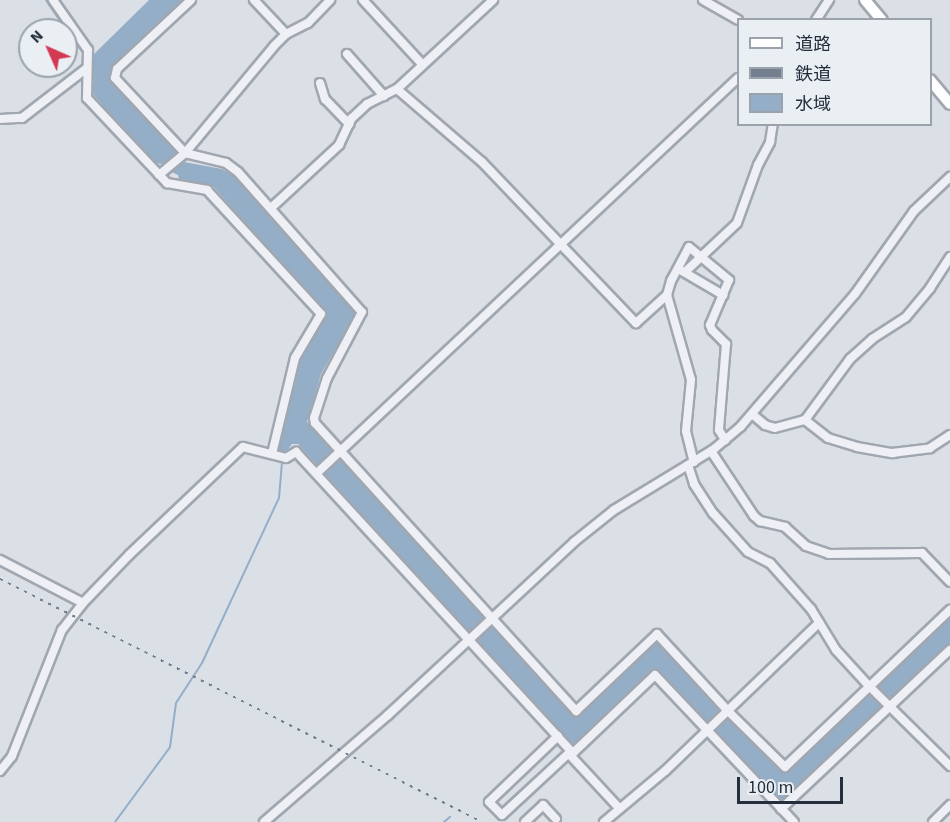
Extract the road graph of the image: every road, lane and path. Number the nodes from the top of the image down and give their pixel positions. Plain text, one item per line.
1 (53, 0) edge
2 (191, 0) edge
3 (254, 0) edge
4 (330, 0) edge
5 (363, 0) edge
6 (493, 0) edge
7 (703, 0) edge
8 (829, 0) edge
9 (865, 0) edge
10 (817, 18) edge
11 (880, 18) edge
12 (737, 19) edge
13 (286, 34) junction
14 (347, 54) dead end
15 (423, 65) junction
16 (87, 68) junction
17 (737, 79) edge
18 (932, 82) edge
19 (320, 83) dead end
20 (397, 89) junction
21 (384, 96) junction
22 (950, 104) edge
23 (0, 119) edge
24 (350, 124) junction
25 (773, 126) edge
26 (185, 153) junction
27 (159, 175) junction
28 (950, 177) edge
29 (271, 208) junction
30 (562, 245) junction
31 (700, 255) junction
32 (950, 257) edge
33 (682, 270) junction
34 (667, 295) junction
35 (723, 296) junction
36 (752, 414) junction
37 (805, 420) junction
38 (950, 435) edge
39 (725, 440) junction
40 (711, 451) junction
41 (341, 452) junction
42 (272, 454) junction
43 (691, 463) junction
44 (317, 473) junction
45 (0, 560) edge
46 (950, 582) edge
47 (83, 603) junction
48 (950, 610) edge
49 (492, 619) junction
50 (819, 623) junction
51 (470, 639) junction
52 (950, 650) edge
53 (868, 686) junction
54 (890, 708) junction
55 (728, 711) junction
56 (708, 731) junction
57 (558, 736) junction
58 (570, 753) junction
59 (950, 766) edge
60 (0, 771) edge
61 (950, 806) edge
62 (619, 808) junction
63 (781, 809) junction
64 (558, 821) edge
65 (264, 822) edge
66 (525, 822) edge
67 (604, 822) edge
68 (794, 822) edge
69 (933, 822) edge

1 - 16 street
2 - 26 street
3 - 13 street
4 - 13 street
5 - 15 street
6 - 15 street
7 - 12 street
8 - 10 street
9 - 11 main road
13 - 26 street
14 - 21 street
15 - 20 street
16 - 23 street
16 - 27 street
17 - 30 street
18 - 22 main road
19 - 24 street
20 - 21 street
20 - 30 street
21 - 24 street
24 - 29 street
25 - 31 street
26 - 27 street
26 - 29 street
27 - 42 street
28 - 36 street
29 - 41 street
30 - 34 street
30 - 41 street
31 - 33 street
31 - 33 street
31 - 35 street
32 - 37 street
33 - 34 street
33 - 35 street
34 - 43 street
35 - 39 street
36 - 37 street
36 - 39 street
37 - 38 street
39 - 40 street
40 - 43 street
40 - 46 street
41 - 44 street
41 - 49 street
42 - 44 street
42 - 47 street
43 - 49 street
43 - 50 street
44 - 51 street
45 - 47 street
47 - 60 street
48 - 53 street
49 - 51 street
49 - 55 street
50 - 53 street
50 - 55 street
51 - 57 street
51 - 65 street
52 - 54 street
53 - 54 street
53 - 55 street
54 - 59 street
54 - 63 street
55 - 56 street
56 - 58 street
56 - 62 street
56 - 63 street
57 - 58 street
57 - 58 street
58 - 62 street
61 - 69 street
62 - 67 street
63 - 68 street
64 - 66 street

